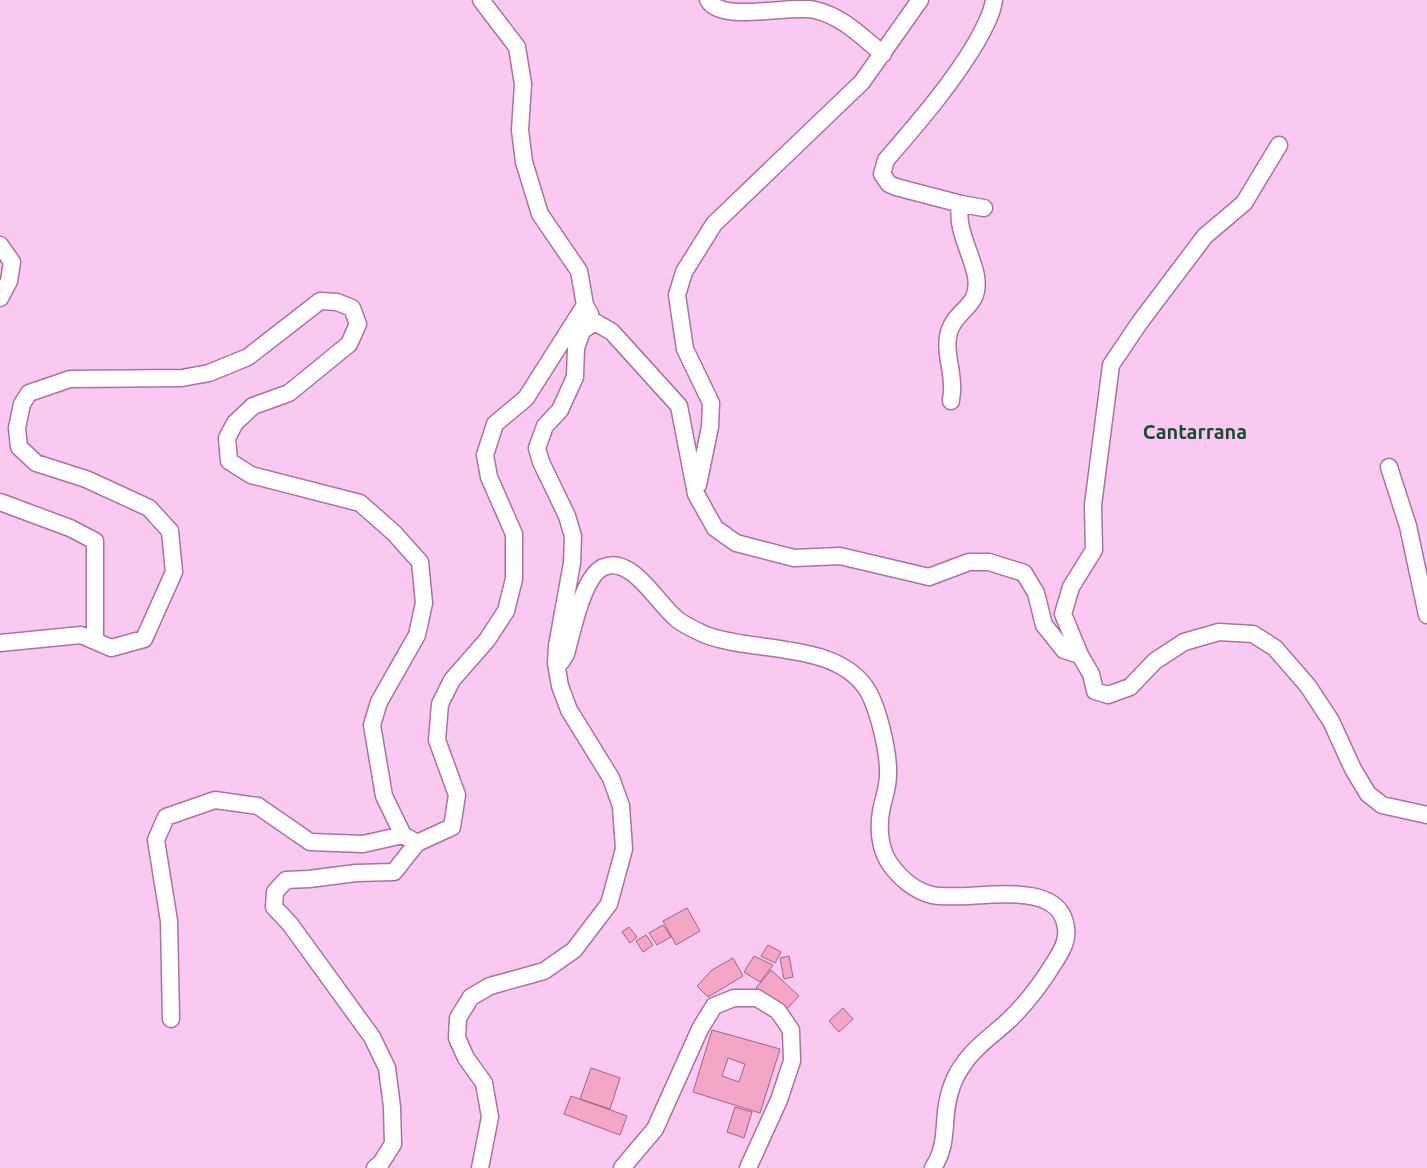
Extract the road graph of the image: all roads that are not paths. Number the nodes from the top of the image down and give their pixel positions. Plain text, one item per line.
1 (481, 0) edge
2 (708, 0) edge
3 (920, 0) edge
4 (994, 0) edge
5 (883, 54) junction
6 (1280, 145) dead end
7 (961, 204) junction
8 (984, 208) dead end
9 (0, 245) edge
10 (0, 298) edge
11 (585, 305) junction
12 (594, 322) junction
13 (951, 401) dead end
14 (1389, 467) dead end
15 (696, 494) junction
16 (0, 502) edge
17 (1427, 614) edge
18 (95, 641) junction
19 (0, 643) edge
20 (1080, 655) junction
21 (556, 663) junction
22 (1427, 815) edge
23 (402, 835) junction
24 (417, 843) junction
25 (171, 1019) dead end
26 (376, 1168) edge
27 (480, 1168) edge
28 (622, 1168) edge
29 (748, 1168) edge
30 (932, 1168) edge

1 - 11 street
2 - 5 street
3 - 5 street
4 - 7 street
5 - 15 street
6 - 20 street
7 - 8 street
7 - 13 street
9 - 10 street
11 - 12 street
11 - 24 street
12 - 15 street
12 - 21 street
14 - 17 street
15 - 20 street
16 - 18 street
18 - 19 street
18 - 23 street
20 - 22 street
21 - 27 street
21 - 30 street
23 - 24 street
23 - 25 street
24 - 26 street
28 - 29 street

